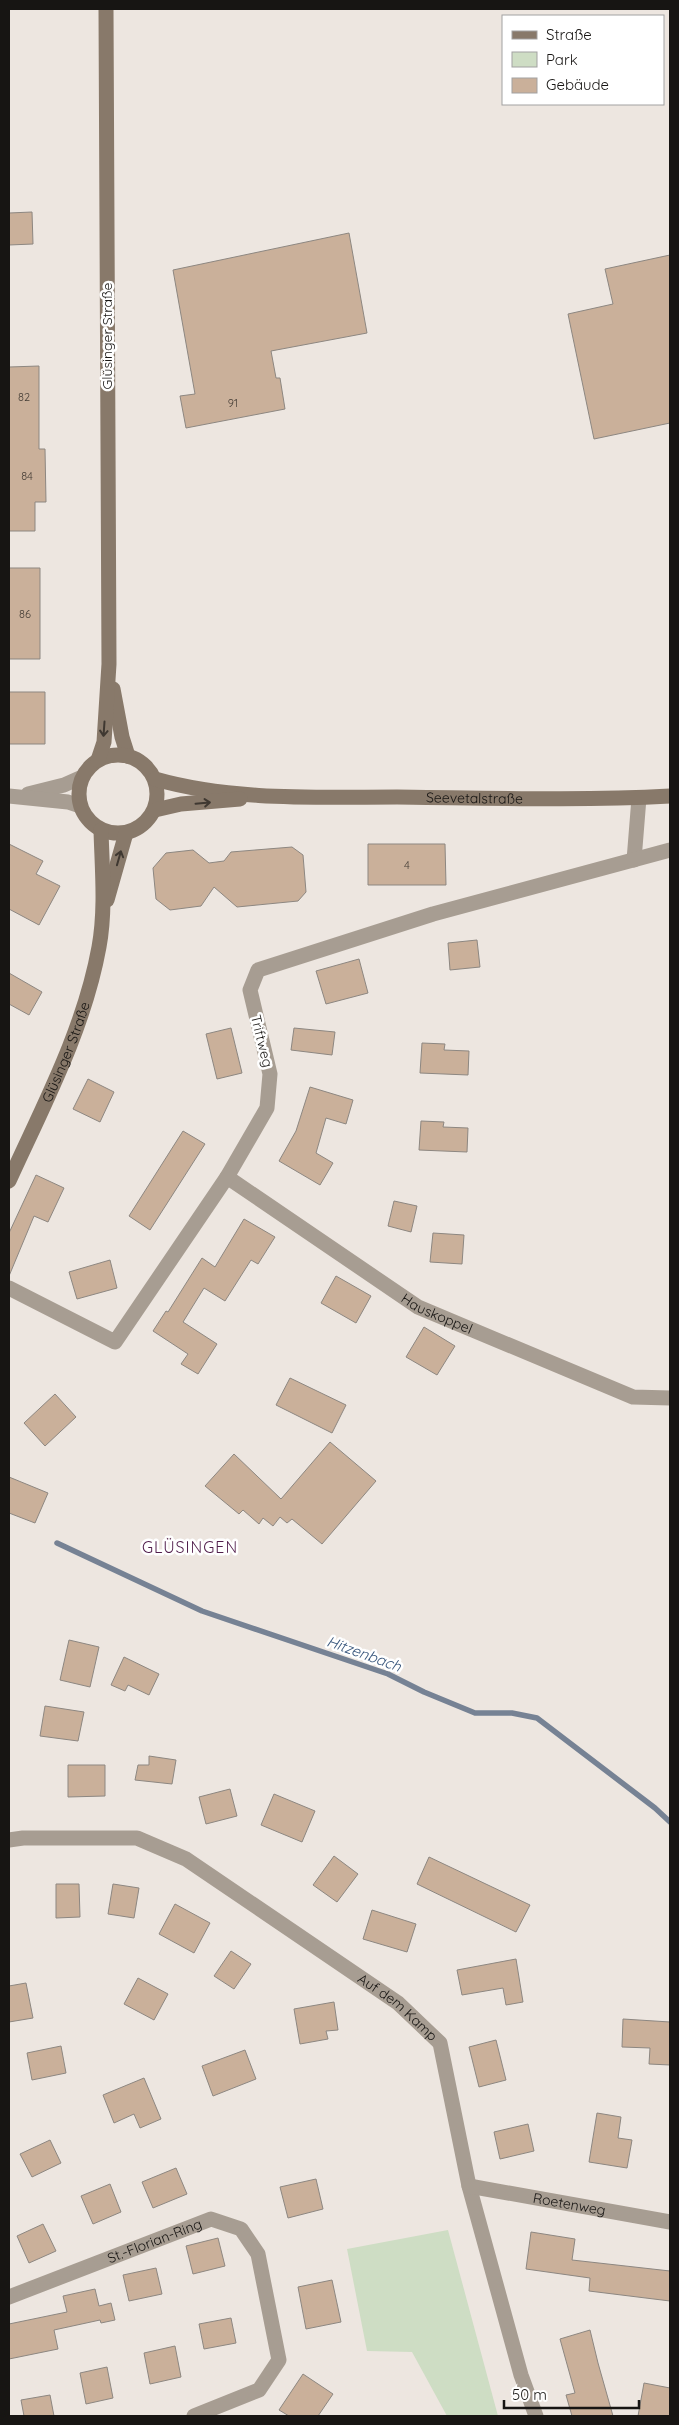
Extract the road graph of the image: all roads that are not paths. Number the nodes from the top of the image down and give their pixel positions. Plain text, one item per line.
1 (106, 9) edge
2 (109, 664) junction
3 (128, 756) junction
4 (98, 760) junction
5 (82, 777) junction
6 (155, 779) junction
7 (11, 796) edge
8 (280, 796) junction
9 (670, 796) edge
10 (640, 798) junction
11 (80, 806) junction
12 (155, 810) junction
13 (101, 830) junction
14 (126, 833) junction
15 (670, 850) edge
16 (634, 860) junction
17 (103, 916) junction
18 (227, 1178) junction
19 (9, 1181) edge
20 (9, 1288) edge
21 (670, 1398) edge
22 (9, 1840) edge
23 (469, 2186) junction
24 (670, 2222) edge
25 (9, 2297) edge
26 (194, 2416) edge
27 (536, 2416) edge

1 - 2 main road, Glüsinger Straße
2 - 3 main road, Glüsinger Straße
2 -> 4 main road, Glüsinger Straße
3 - 4 main road
3 - 6 main road
4 - 5 main road, Glüsinger Straße
5 - 7 street, Glüsinger Straße
5 - 11 main road
6 - 8 main road, Seevetalstraße
6 - 12 main road
7 - 11 street, Glüsinger Straße
8 - 10 main road, Seevetalstraße
12 -> 8 main road, Seevetalstraße
9 - 10 main road, Seevetalstraße
10 - 16 street
11 - 13 main road
12 - 14 main road
13 - 14 main road
13 - 17 main road, Glüsinger Straße
17 -> 14 main road, Glüsinger Straße
15 - 16 street, Triftweg
16 - 18 street, Triftweg
17 - 19 main road, Glüsinger Straße
18 - 20 street, Triftweg
18 - 21 street, Hauskoppel
22 - 23 street, Auf dem Kamp
23 - 24 street, Roetenweg
23 - 27 street, Auf dem Kamp
25 - 26 street, St.-Florian-Ring

